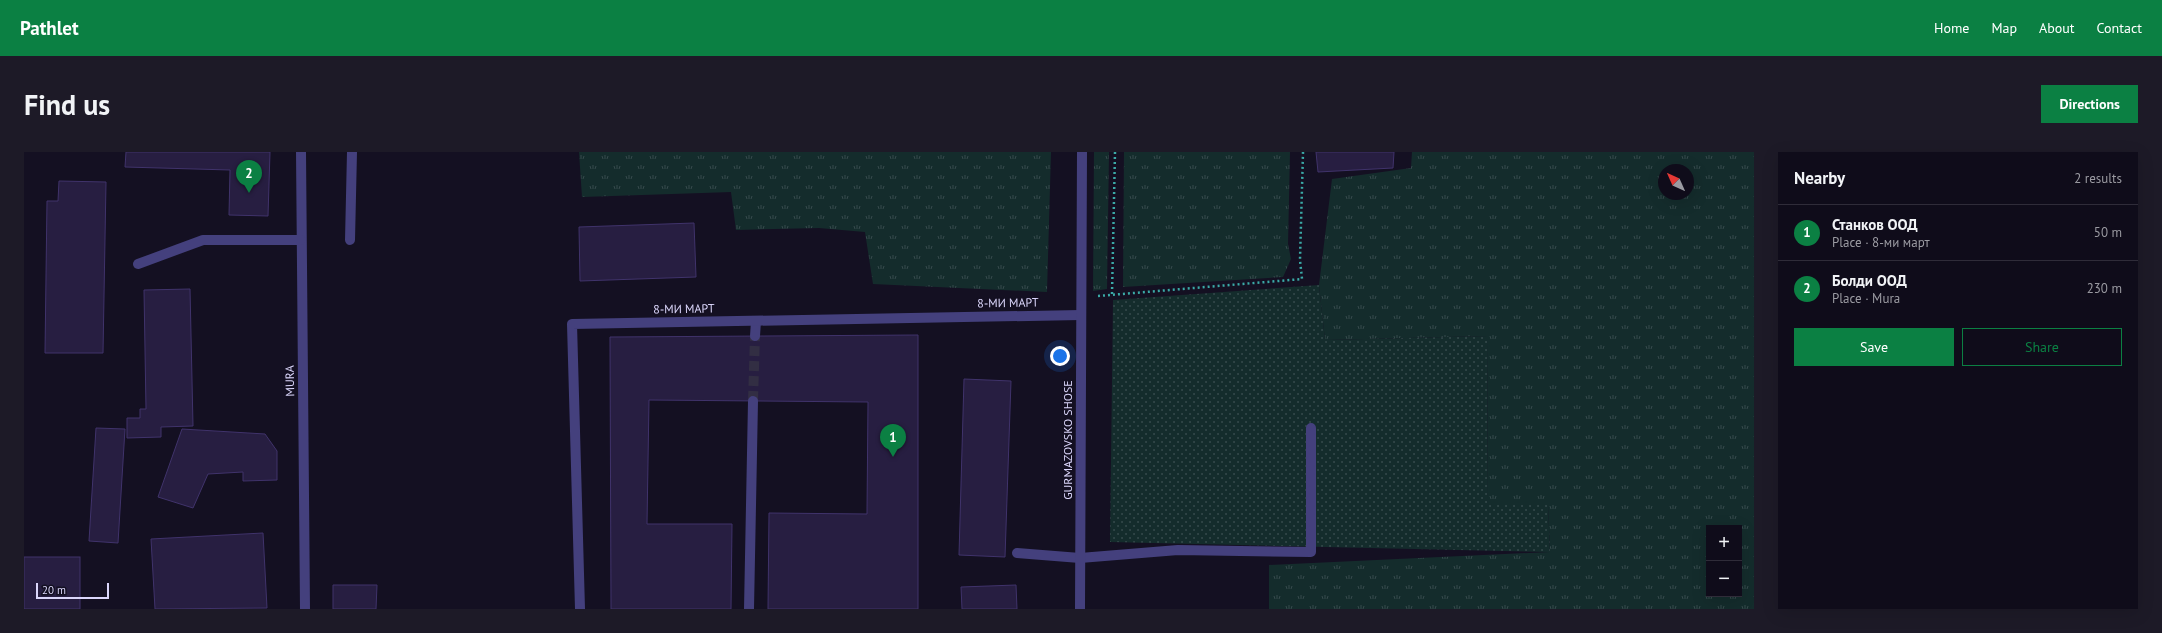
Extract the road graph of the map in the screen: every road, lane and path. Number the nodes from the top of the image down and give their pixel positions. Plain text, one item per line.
1 (301, 152) edge
2 (352, 152) edge
3 (1082, 152) edge
4 (1115, 152) edge
5 (1303, 152) edge
6 (301, 240) junction
7 (350, 240) dead end
8 (138, 264) dead end
9 (1112, 294) junction
10 (1081, 299) junction
11 (1081, 315) junction
12 (756, 321) junction
13 (755, 336) tunnel mouth
14 (753, 400) tunnel mouth
15 (1311, 428) dead end
16 (1017, 553) dead end
17 (1080, 558) junction
18 (305, 609) edge
19 (580, 609) edge
20 (749, 609) edge
21 (1080, 609) edge

1 - 6 street, MURA
2 - 7 street
3 - 10 street, GURMAZOVSKO SHOSE
4 - 9 path
5 - 9 path
6 - 8 street
6 - 18 street, MURA
9 - 10 path
10 - 11 street, GURMAZOVSKO SHOSE
11 - 12 street, 8-МИ МАРТ
11 - 17 street, GURMAZOVSKO SHOSE
12 - 13 street
12 - 19 street, 8-МИ МАРТ
14 - 20 street
15 - 17 street
16 - 17 street
17 - 21 street, GURMAZOVSKO SHOSE

